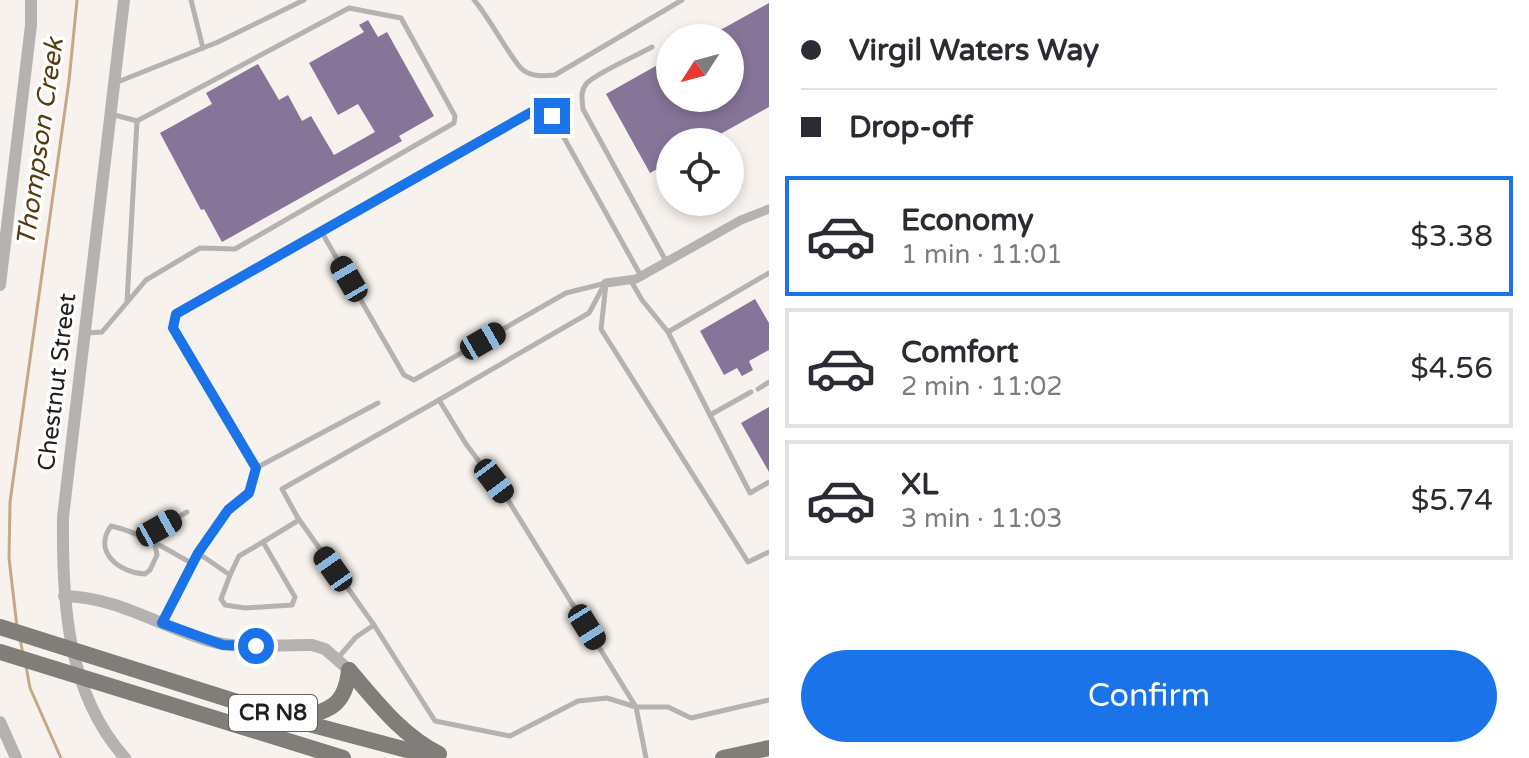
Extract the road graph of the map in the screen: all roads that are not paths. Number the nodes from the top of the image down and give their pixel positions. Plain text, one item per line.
1 (31, 0) edge
2 (124, 0) edge
3 (191, 0) edge
4 (304, 0) edge
5 (474, 0) edge
6 (682, 0) edge
7 (652, 47) dead end
8 (203, 48) junction
9 (114, 83) junction
10 (111, 114) junction
11 (137, 121) junction
12 (769, 209) edge
13 (321, 231) junction
14 (666, 262) junction
15 (769, 273) edge
16 (641, 276) junction
17 (631, 280) junction
18 (606, 283) junction
19 (0, 285) edge
20 (127, 303) junction
21 (668, 332) junction
22 (85, 333) junction
23 (769, 382) edge
24 (758, 389) dead end
25 (751, 392) dead end
26 (439, 400) junction
27 (378, 403) dead end
28 (710, 415) junction
29 (256, 468) junction
30 (769, 482) edge
31 (187, 512) dead end
32 (297, 516) junction
33 (263, 542) junction
34 (154, 545) junction
35 (769, 552) edge
36 (198, 553) junction
37 (193, 564) junction
38 (230, 575) junction
39 (64, 596) junction
40 (162, 623) junction
41 (374, 625) junction
42 (0, 627) edge
43 (0, 652) edge
44 (343, 665) junction
45 (769, 700) edge
46 (636, 707) junction
47 (294, 720) junction
48 (0, 722) edge
49 (769, 748) edge
50 (16, 758) edge
51 (125, 758) edge
52 (343, 758) edge
53 (437, 758) edge
54 (448, 758) edge
55 (646, 758) edge
56 (723, 758) edge

1 - 19 street
2 - 9 street, Chestnut Street
3 - 8 lane
4 - 8 lane
5 - 6 lane
7 - 14 lane
8 - 9 lane
9 - 10 street, Chestnut Street
10 - 11 lane
10 - 22 street, Chestnut Street
11 - 20 lane
11 - 20 lane
12 - 14 street
13 - 16 lane
13 - 18 lane
13 - 29 lane
14 - 16 street
15 - 21 lane
16 - 17 street
17 - 18 street
17 - 21 lane
18 - 26 lane
18 - 35 lane
20 - 22 lane
21 - 28 lane
22 - 39 street, Chestnut Street
23 - 24 lane
25 - 28 lane
26 - 32 lane
26 - 46 lane
27 - 29 lane
28 - 30 lane
29 - 36 lane
31 - 34 lane
32 - 33 lane
32 - 41 lane
33 - 38 lane
33 - 38 lane
34 - 34 lane
34 - 37 lane
36 - 37 lane
36 - 38 lane
37 - 40 lane
39 - 40 street
39 - 51 street, Chestnut Street
40 - 44 street
41 - 44 lane
41 - 46 lane
42 - 47 main road, CR N8
43 - 52 main road, CR N8
44 - 47 main road
44 - 54 main road
45 - 46 lane
46 - 55 lane
47 - 53 main road, CR N8
48 - 50 street
49 - 56 main road

